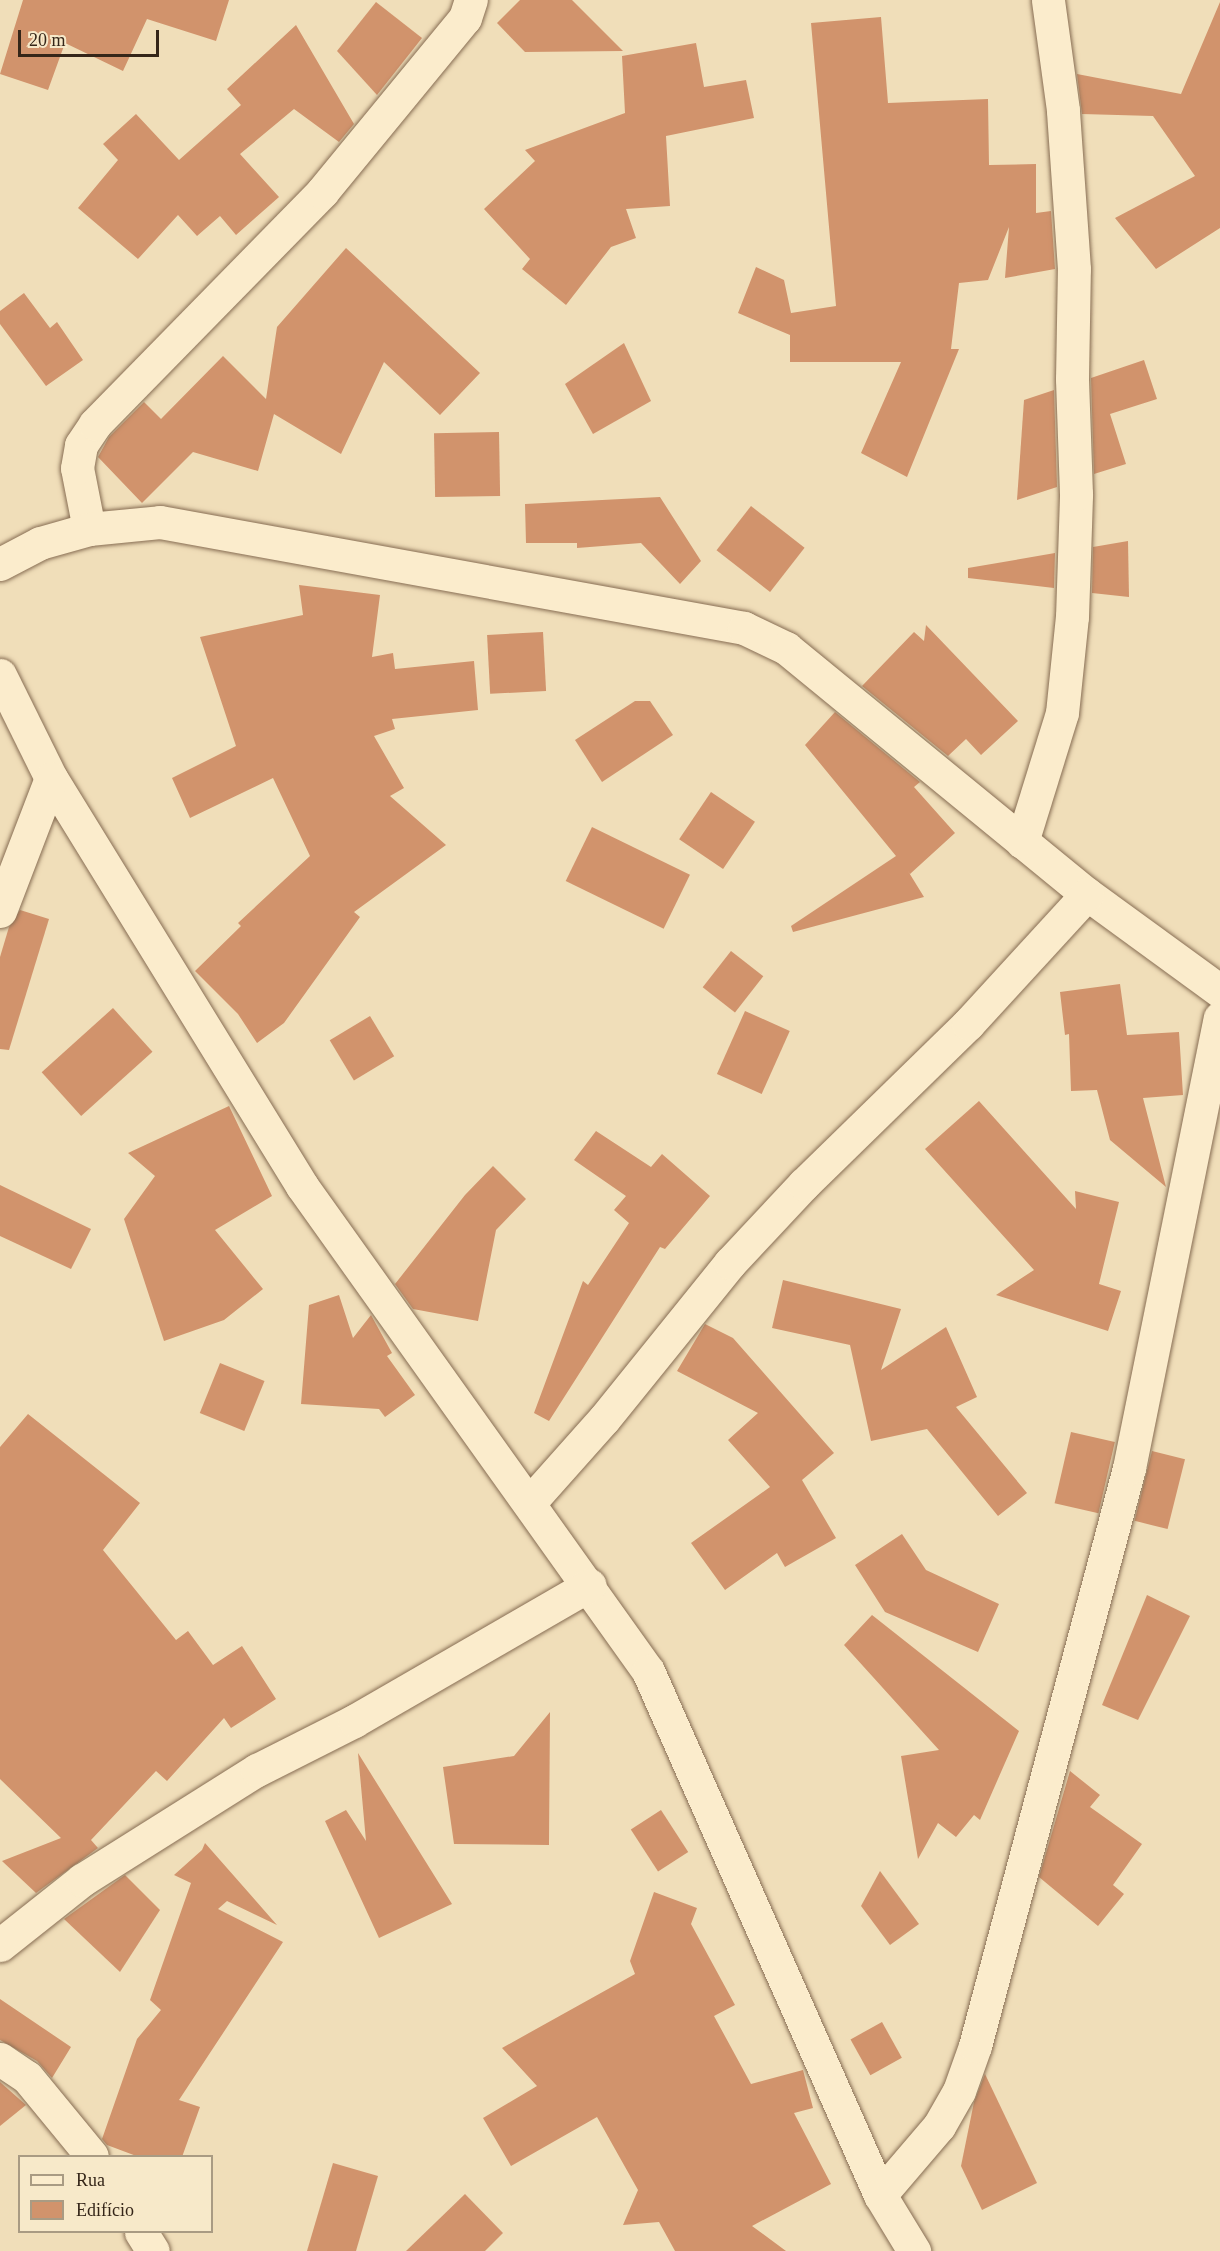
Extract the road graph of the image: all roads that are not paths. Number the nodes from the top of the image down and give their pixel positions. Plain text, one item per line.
1 (471, 0) edge
2 (1048, 0) edge
3 (89, 529) junction
4 (0, 564) edge
5 (0, 676) edge
6 (51, 778) junction
7 (1022, 842) junction
8 (1087, 894) junction
9 (0, 911) edge
10 (1220, 991) edge
11 (1220, 1018) edge
12 (530, 1502) junction
13 (590, 1585) junction
14 (0, 1945) edge
15 (0, 2060) edge
16 (91, 2155) edge
17 (880, 2195) junction
18 (142, 2233) edge
19 (153, 2251) edge
20 (914, 2251) edge

1 - 3 street
2 - 7 street
3 - 4 street
3 - 7 street
5 - 6 street
6 - 9 street
6 - 12 street
7 - 8 street
8 - 10 street
8 - 12 street
11 - 17 street
12 - 13 street
13 - 14 street
13 - 17 street
15 - 16 street
17 - 20 street
18 - 19 street

